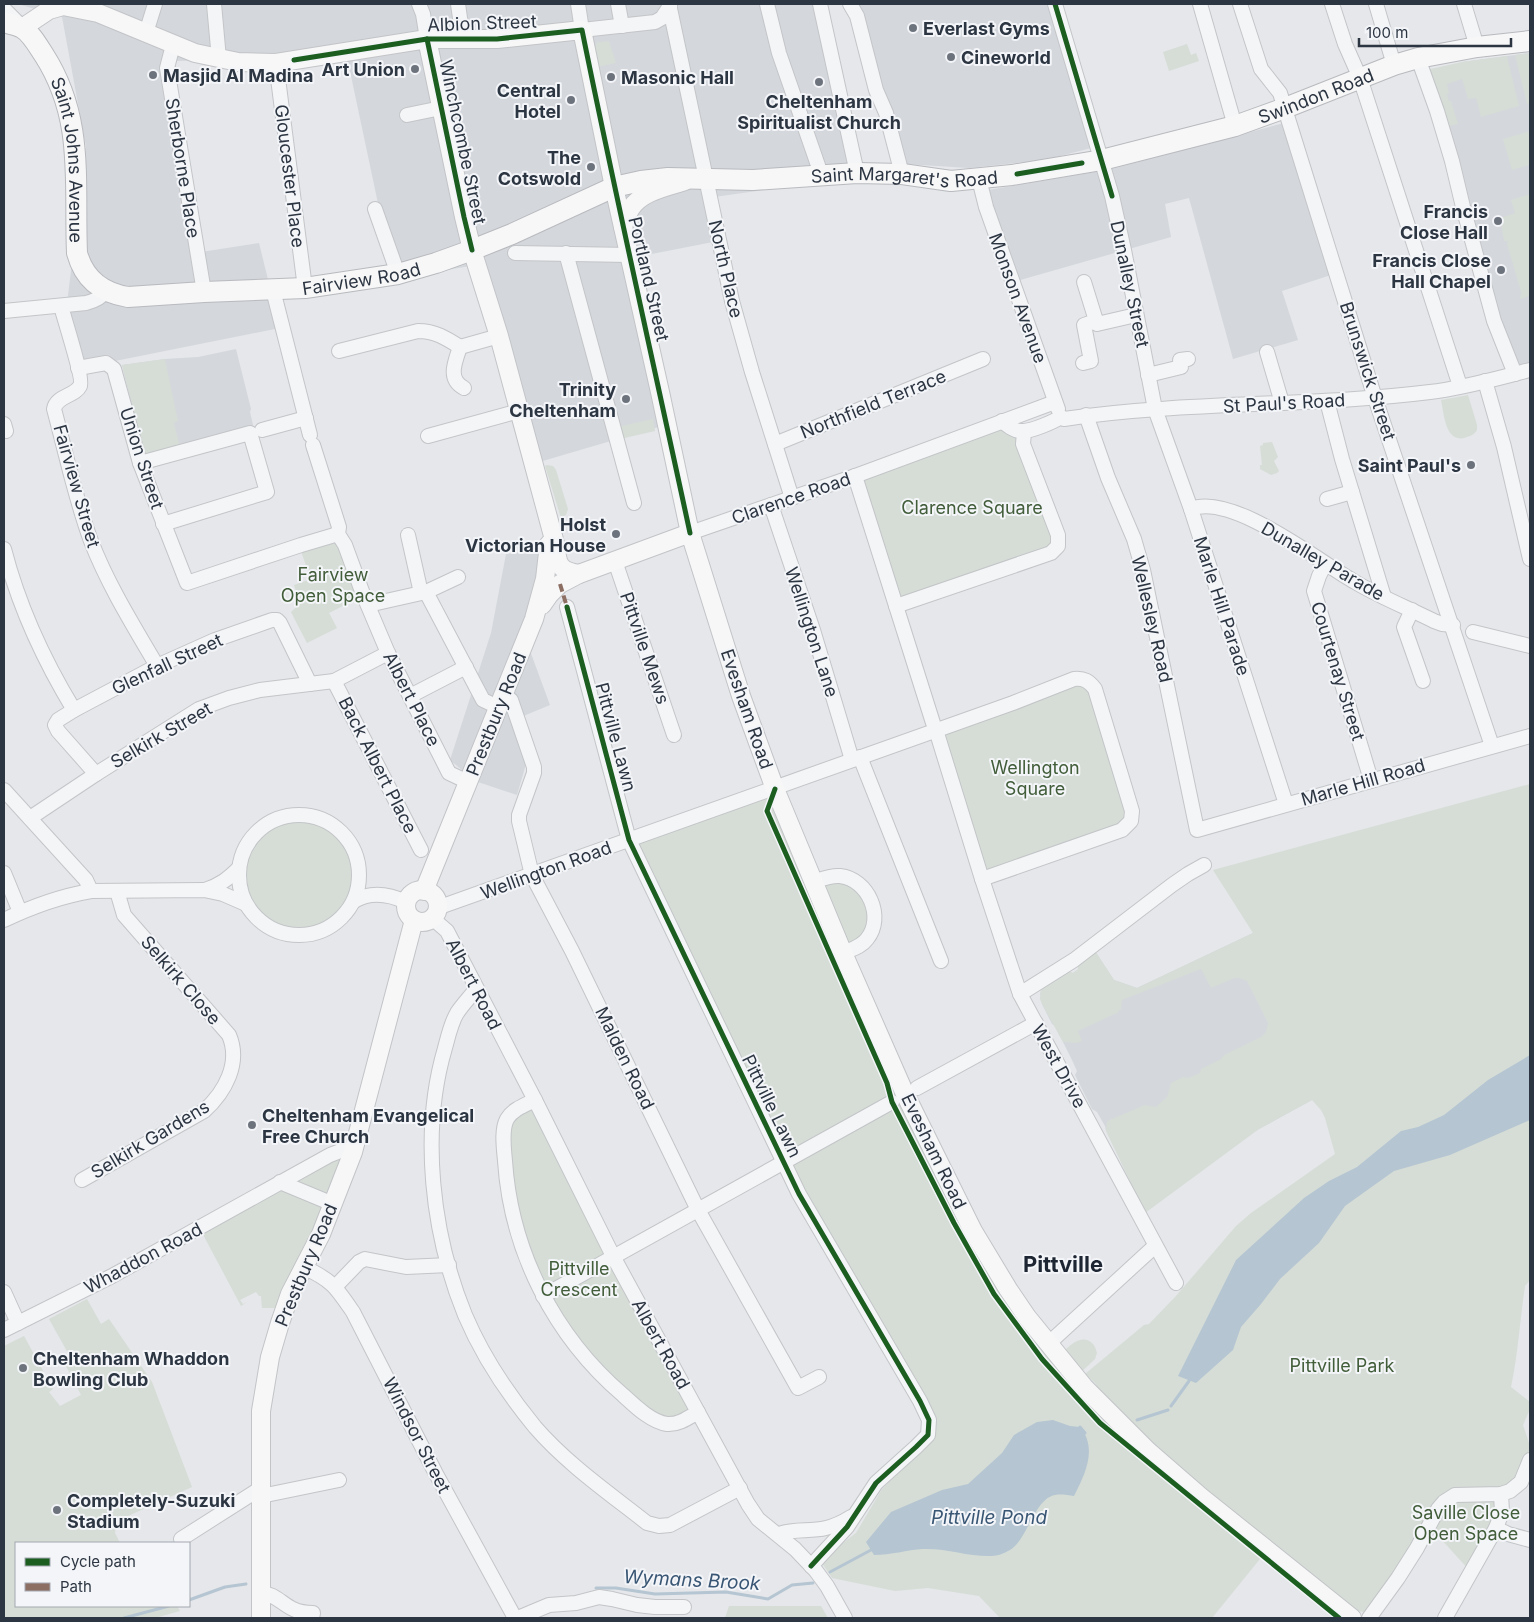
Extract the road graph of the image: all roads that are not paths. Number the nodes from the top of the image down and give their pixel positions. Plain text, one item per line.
1 (155, 4) edge
2 (214, 4) edge
3 (419, 4) edge
4 (458, 4) edge
5 (578, 4) edge
6 (618, 4) edge
7 (767, 4) edge
8 (820, 4) edge
9 (850, 4) edge
10 (1056, 4) edge
11 (1200, 4) edge
12 (1240, 4) edge
13 (1332, 4) edge
14 (1376, 4) edge
15 (1464, 4) edge
16 (669, 5) edge
17 (4, 9) edge
18 (655, 22) junction
19 (622, 26) junction
20 (19, 29) edge
21 (582, 30) junction
22 (146, 33) junction
23 (676, 37) junction
24 (427, 39) junction
25 (463, 39) junction
26 (1530, 41) edge
27 (173, 45) junction
28 (1477, 47) junction
29 (1418, 58) junction
30 (219, 59) junction
31 (276, 63) junction
32 (1394, 64) junction
33 (1360, 78) junction
34 (441, 108) junction
35 (1285, 108) junction
36 (407, 115) dead end
37 (1235, 126) junction
38 (1102, 160) junction
39 (856, 173) junction
40 (821, 174) junction
41 (902, 174) junction
42 (700, 178) junction
43 (979, 179) junction
44 (614, 187) junction
45 (375, 209) dead end
46 (623, 227) junction
47 (472, 250) junction
48 (515, 254) dead end
49 (566, 254) junction
50 (629, 256) junction
51 (398, 274) junction
52 (1084, 282) dead end
53 (304, 288) junction
54 (273, 290) junction
55 (106, 291) junction
56 (204, 292) junction
57 (61, 306) junction
58 (4, 311) edge
59 (1136, 315) junction
60 (1096, 321) junction
61 (499, 336) junction
62 (460, 347) junction
63 (339, 352) dead end
64 (1267, 352) dead end
65 (1188, 358) dead end
66 (974, 359) dead end
67 (1083, 362) dead end
68 (78, 368) junction
69 (1530, 370) edge
70 (1515, 374) junction
71 (1148, 375) junction
72 (1485, 381) junction
73 (1460, 386) junction
74 (464, 388) dead end
75 (1376, 398) junction
76 (1326, 401) junction
77 (1055, 402) junction
78 (1282, 403) junction
79 (1155, 409) junction
80 (519, 411) junction
81 (1086, 415) junction
82 (1061, 417) junction
83 (306, 418) junction
84 (1002, 421) junction
85 (256, 432) junction
86 (1024, 432) junction
87 (428, 436) dead end
88 (775, 444) junction
89 (140, 463) junction
90 (855, 476) junction
91 (1352, 492) junction
92 (792, 498) junction
93 (1327, 499) dead end
94 (634, 503) dead end
95 (771, 505) junction
96 (1191, 509) junction
97 (163, 524) junction
98 (551, 533) junction
99 (338, 534) junction
100 (690, 534) junction
101 (408, 535) dead end
102 (4, 549) edge
103 (1530, 559) edge
104 (615, 561) junction
105 (1325, 564) junction
106 (579, 574) junction
107 (458, 577) dead end
108 (423, 593) junction
109 (1384, 597) junction
110 (368, 605) junction
111 (896, 606) junction
112 (567, 607) dead end
113 (1412, 610) junction
114 (534, 619) junction
115 (1453, 625) junction
116 (1473, 632) dead end
117 (1530, 646) edge
118 (388, 653) junction
119 (157, 666) junction
120 (466, 668) junction
121 (334, 681) junction
122 (1423, 681) dead end
123 (310, 684) junction
124 (410, 696) junction
125 (501, 701) junction
126 (74, 710) junction
127 (935, 726) junction
128 (674, 736) dead end
129 (1530, 736) edge
130 (1492, 746) junction
131 (856, 759) junction
132 (96, 774) junction
133 (1371, 780) junction
134 (468, 782) junction
135 (775, 789) junction
136 (4, 790) edge
137 (1286, 804) junction
138 (30, 818) junction
139 (1196, 830) joint
140 (629, 840) junction
141 (421, 850) dead end
142 (1205, 866) dead end
143 (239, 868) junction
144 (4, 874) edge
145 (532, 875) junction
146 (982, 879) junction
147 (359, 880) junction
148 (813, 882) junction
149 (204, 890) junction
150 (424, 890) junction
151 (91, 891) junction
152 (117, 891) junction
153 (374, 894) junction
154 (354, 900) junction
155 (406, 902) junction
156 (246, 904) junction
157 (20, 912) junction
158 (428, 916) junction
159 (4, 920) edge
160 (843, 953) junction
161 (941, 961) dead end
162 (476, 989) junction
163 (1020, 994) junction
164 (1036, 1023) junction
165 (231, 1071) joint
166 (917, 1088) dead end
167 (535, 1100) junction
168 (892, 1102) dead end
169 (353, 1152) junction
170 (784, 1163) junction
171 (82, 1180) dead end
172 (280, 1182) junction
173 (333, 1204) junction
174 (698, 1210) junction
175 (1155, 1246) junction
176 (614, 1258) junction
177 (449, 1265) junction
178 (304, 1267) junction
179 (1176, 1283) dead end
180 (335, 1286) junction
181 (4, 1292) edge
182 (543, 1296) junction
183 (18, 1323) junction
184 (4, 1330) edge
185 (1048, 1344) junction
186 (820, 1377) dead end
187 (698, 1412) junction
188 (1530, 1460) edge
189 (339, 1480) dead end
190 (740, 1488) junction
191 (261, 1492) junction
192 (1501, 1494) junction
193 (856, 1514) junction
194 (1496, 1528) junction
195 (779, 1534) junction
196 (181, 1539) dead end
197 (1530, 1540) edge
198 (811, 1566) junction
199 (261, 1593) junction
200 (676, 1611) edge
201 (261, 1618) edge
202 (312, 1618) edge
203 (517, 1618) edge
204 (845, 1618) edge
205 (1352, 1618) edge
206 (1369, 1618) edge
207 (1445, 1618) edge

1 - 22 street
2 - 30 street
3 - 24 street, Winchcombe Street
4 - 25 street
5 - 21 street
6 - 19 street
7 - 40 street
8 - 39 street
9 - 41 street
10 - 38 street, Dunalley Street
11 - 37 street
12 - 35 street, Brunswick Street
13 - 33 street
14 - 32 street
15 - 28 street
16 - 18 street
16 - 23 street, North Place
17 - 20 street
18 - 19 street, Albion Street
18 - 23 street
19 - 21 street, Albion Street
20 - 22 main road, Albion Street
20 - 55 highway, Saint Johns Avenue
21 - 25 main road, Albion Street
21 - 44 main road, Portland Street
22 - 27 main road, Albion Street
23 - 42 street, North Place
24 - 25 main road, Albion Street
24 - 31 main road, Albion Street
24 - 34 main road, Winchcombe Street
26 - 28 highway, Swindon Road
27 - 30 main road, Albion Street
27 - 56 street, Sherborne Place
28 - 29 highway, Swindon Road
29 - 32 highway, Swindon Road
29 - 70 street
30 - 31 main road, Albion Street
31 - 53 street, Gloucester Place
32 - 33 highway, Swindon Road
33 - 35 highway, Swindon Road
33 - 73 street
34 - 36 street
34 - 47 main road, Winchcombe Street
35 - 37 highway, Swindon Road
35 - 75 street, Brunswick Street
37 - 38 highway, Swindon Road
38 - 43 highway, Saint Margaret's Road
38 - 59 street, Dunalley Street
39 - 40 highway, Saint Margaret's Road
39 - 41 highway, Saint Margaret's Road
40 - 42 highway, Saint Margaret's Road
41 - 43 highway, Saint Margaret's Road
42 - 44 highway, Fairview Road
42 - 46 main road
42 - 88 street, North Place
43 - 77 street, Monson Avenue
44 - 46 main road, Portland Street
44 - 47 highway, Fairview Road
45 - 51 street
46 - 50 main road, Portland Street
47 - 51 highway, Fairview Road
47 - 61 main road, Winchcombe Street
48 - 49 street
49 - 50 street
49 - 94 street
50 - 100 main road, Portland Street
51 - 53 highway, Fairview Road
52 - 60 street
53 - 54 highway, Fairview Road
54 - 56 highway, Fairview Road
54 - 83 street, Albert Place
55 - 56 highway, Fairview Road
55 - 57 street
57 - 58 street
57 - 68 street, Fairview Street
59 - 60 street
59 - 71 street, Dunalley Street
60 - 67 street
61 - 62 street
61 - 80 main road, Winchcombe Street
62 - 63 street
62 - 74 street
64 - 78 street
65 - 71 street
66 - 88 street, Northfield Terrace
68 - 89 street, Union Street
68 - 119 street, Fairview Street
69 - 70 street, St Paul's Road
70 - 72 street, St Paul's Road
71 - 79 street, Dunalley Street
72 - 73 street, St Paul's Road
72 - 103 street
73 - 75 street, St Paul's Road
75 - 76 street, St Paul's Road
75 - 115 street, Brunswick Street
76 - 78 street, St Paul's Road
76 - 91 street
77 - 82 street, Monson Avenue
77 - 84 street, Clarence Road
78 - 79 street, St Paul's Road
79 - 81 street, St Paul's Road
79 - 96 street, Marle Hill Parade
80 - 87 street
80 - 98 main road, Winchcombe Street
81 - 82 street, St Paul's Road
81 - 139 street, Wellesley Road
82 - 86 street
83 - 85 street
83 - 99 street, Albert Place
84 - 86 street
84 - 90 street, Clarence Road
85 - 89 street
85 - 97 street
86 - 111 street
88 - 92 street, North Place
89 - 97 street, Union Street
90 - 92 street, Clarence Road
90 - 111 street
91 - 93 street
91 - 109 street
92 - 95 street, Clarence Road
95 - 100 street, Clarence Road
95 - 131 street, Wellington Lane
96 - 105 street, Dunalley Parade
96 - 137 street, Marle Hill Parade
97 - 99 street, Union Street
98 - 106 main road
98 - 114 main road, Prestbury Road
99 - 110 street, Albert Place
100 - 104 main road, Clarence Road
100 - 135 main road, Evesham Road
101 - 108 street, Malden Road
102 - 126 street
104 - 106 main road, Clarence Road
104 - 128 street, Pittville Mews
105 - 109 street, Dunalley Parade
105 - 133 street, Courtenay Street
106 - 114 main road, Clarence Road
107 - 108 street
108 - 110 street
108 - 120 street, Malden Road
109 - 113 street, Dunalley Parade
110 - 118 street, Albert Place
111 - 127 street
112 - 140 street, Pittville Lawn
113 - 115 street, Dunalley Parade
113 - 122 street
114 - 125 main road, Prestbury Road
115 - 130 street, Brunswick Street
116 - 117 street
118 - 121 street, Selkirk Street
118 - 124 street, Albert Place
119 - 123 street, Glenfall Street
119 - 126 street, Glenfall Street
120 - 124 street
120 - 125 street, Malden Road
121 - 123 street, Selkirk Street
121 - 141 street, Back Albert Place
123 - 132 street, Selkirk Street
124 - 134 street, Albert Place
125 - 134 main road, Prestbury Road
125 - 145 street, Malden Road
126 - 132 street, Glenfall Street
127 - 131 street, Wellington Road
127 - 146 street
127 - 146 street
129 - 130 street, Marle Hill Road
130 - 133 street, Marle Hill Road
131 - 135 street, Wellington Road
131 - 161 street, Wellington Lane
132 - 138 street, Selkirk Street
133 - 137 street, Marle Hill Road
134 - 150 main road, Prestbury Road
135 - 140 street, Wellington Road
135 - 148 main road, Evesham Road
136 - 138 street
137 - 139 street, Marle Hill Road
138 - 151 street
140 - 145 street, Wellington Road
140 - 170 street, Pittville Lawn
142 - 163 street
143 - 147 street
143 - 149 street
143 - 156 street
144 - 157 street
145 - 158 street, Wellington Road
145 - 174 street, Malden Road
146 - 163 street, West Drive
147 - 153 street
147 - 154 street
148 - 160 main road, Evesham Road
148 - 160 street
149 - 152 street
149 - 156 street
150 - 155 main road
150 - 158 main road
151 - 152 street
151 - 157 street
152 - 165 street, Selkirk Close
153 - 154 street
153 - 155 street
154 - 156 street
155 - 158 main road
157 - 159 street
158 - 162 street, Albert Road
158 - 169 main road, Prestbury Road
160 - 185 main road, Evesham Road
162 - 167 street, Albert Road
162 - 177 street
163 - 164 street, West Drive
164 - 166 street
164 - 175 street, West Drive
165 - 171 street, Selkirk Gardens
167 - 176 street, Albert Road
167 - 182 street
168 - 170 street
169 - 172 street, Whaddon Road
169 - 173 main road, Prestbury Road
170 - 174 street
170 - 193 street, Pittville Lawn
172 - 173 street
172 - 183 street, Whaddon Road
173 - 178 main road, Prestbury Road
174 - 176 street
174 - 186 street, Malden Road
175 - 179 street, West Drive
175 - 185 street
176 - 182 street
176 - 187 street, Albert Road
177 - 180 street
177 - 190 street
178 - 180 street, Windsor Street
178 - 191 main road, Prestbury Road
180 - 203 street, Windsor Street
181 - 183 street
182 - 187 street
183 - 184 street, Whaddon Road
185 - 205 main road, Evesham Road
187 - 190 street, Albert Road
188 - 192 street
189 - 191 street
190 - 195 street, Albert Road
191 - 196 street
191 - 199 main road, Prestbury Road
192 - 194 street
192 - 206 street
193 - 195 street, Pittville Lawn
193 - 198 street, Pittville Lawn
194 - 197 street
194 - 207 street
195 - 198 street, Albert Road
198 - 204 street, Albert Road
199 - 201 main road, Prestbury Road
199 - 202 street
200 - 203 street

